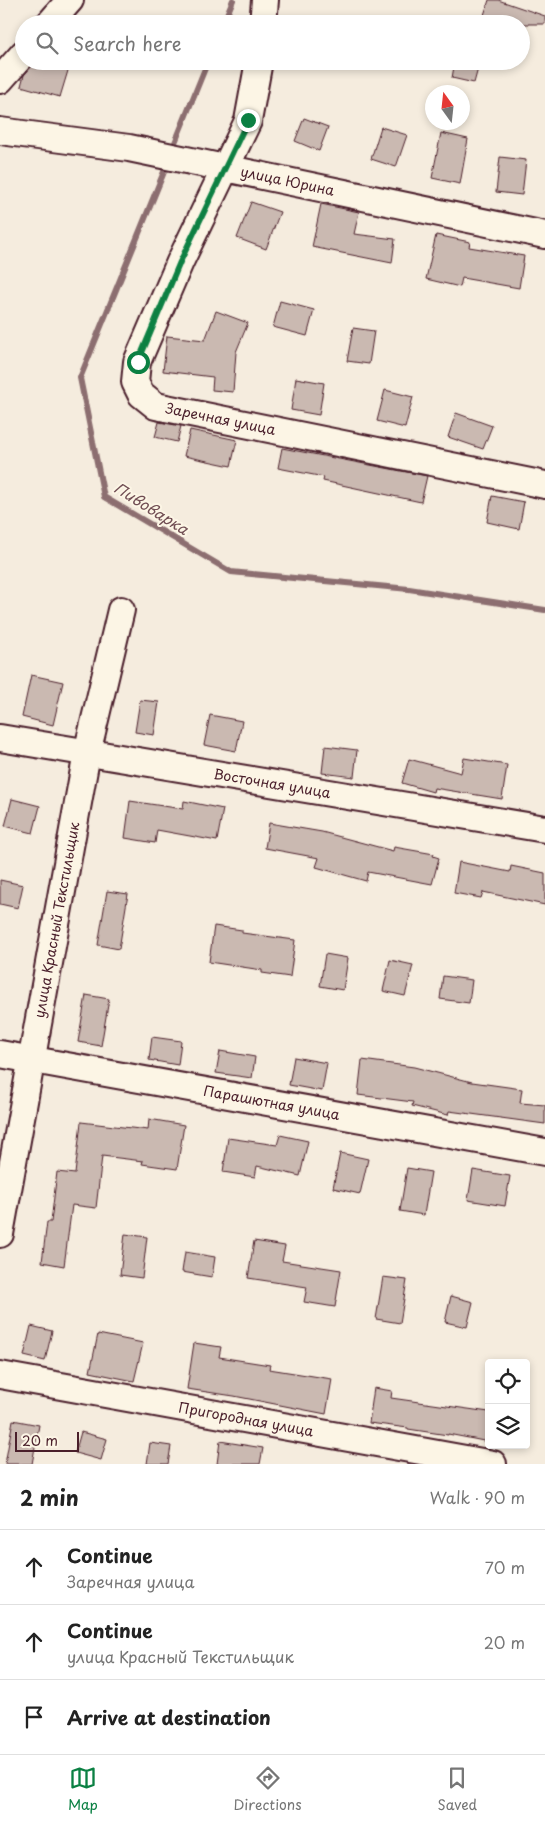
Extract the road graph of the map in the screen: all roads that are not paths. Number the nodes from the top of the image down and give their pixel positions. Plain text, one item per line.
1 (70, 0) edge
2 (265, 0) edge
3 (57, 15) edge
4 (264, 15) edge
5 (15, 63) edge
6 (256, 70) edge
7 (0, 80) edge
8 (0, 131) edge
9 (218, 166) junction
10 (545, 235) edge
11 (545, 485) edge
12 (121, 610) dead end
13 (0, 738) edge
14 (87, 753) junction
15 (545, 829) edge
16 (0, 1054) edge
17 (31, 1059) junction
18 (545, 1152) edge
19 (0, 1234) edge
20 (0, 1375) edge
21 (493, 1464) edge

1 - 3 street
2 - 4 street
5 - 7 street
6 - 9 street
8 - 9 street, улица Юрина
9 - 10 street, улица Юрина
9 - 11 street, Заречная улица
12 - 14 street, улица Красный Текстильщик
13 - 14 street, Восточная улица
14 - 15 street, Восточная улица
14 - 17 street, улица Красный Текстильщик
16 - 17 street, Парашютная улица
17 - 18 street, Парашютная улица
17 - 19 street, улица Красный Текстильщик
20 - 21 street, Пригородная улица

